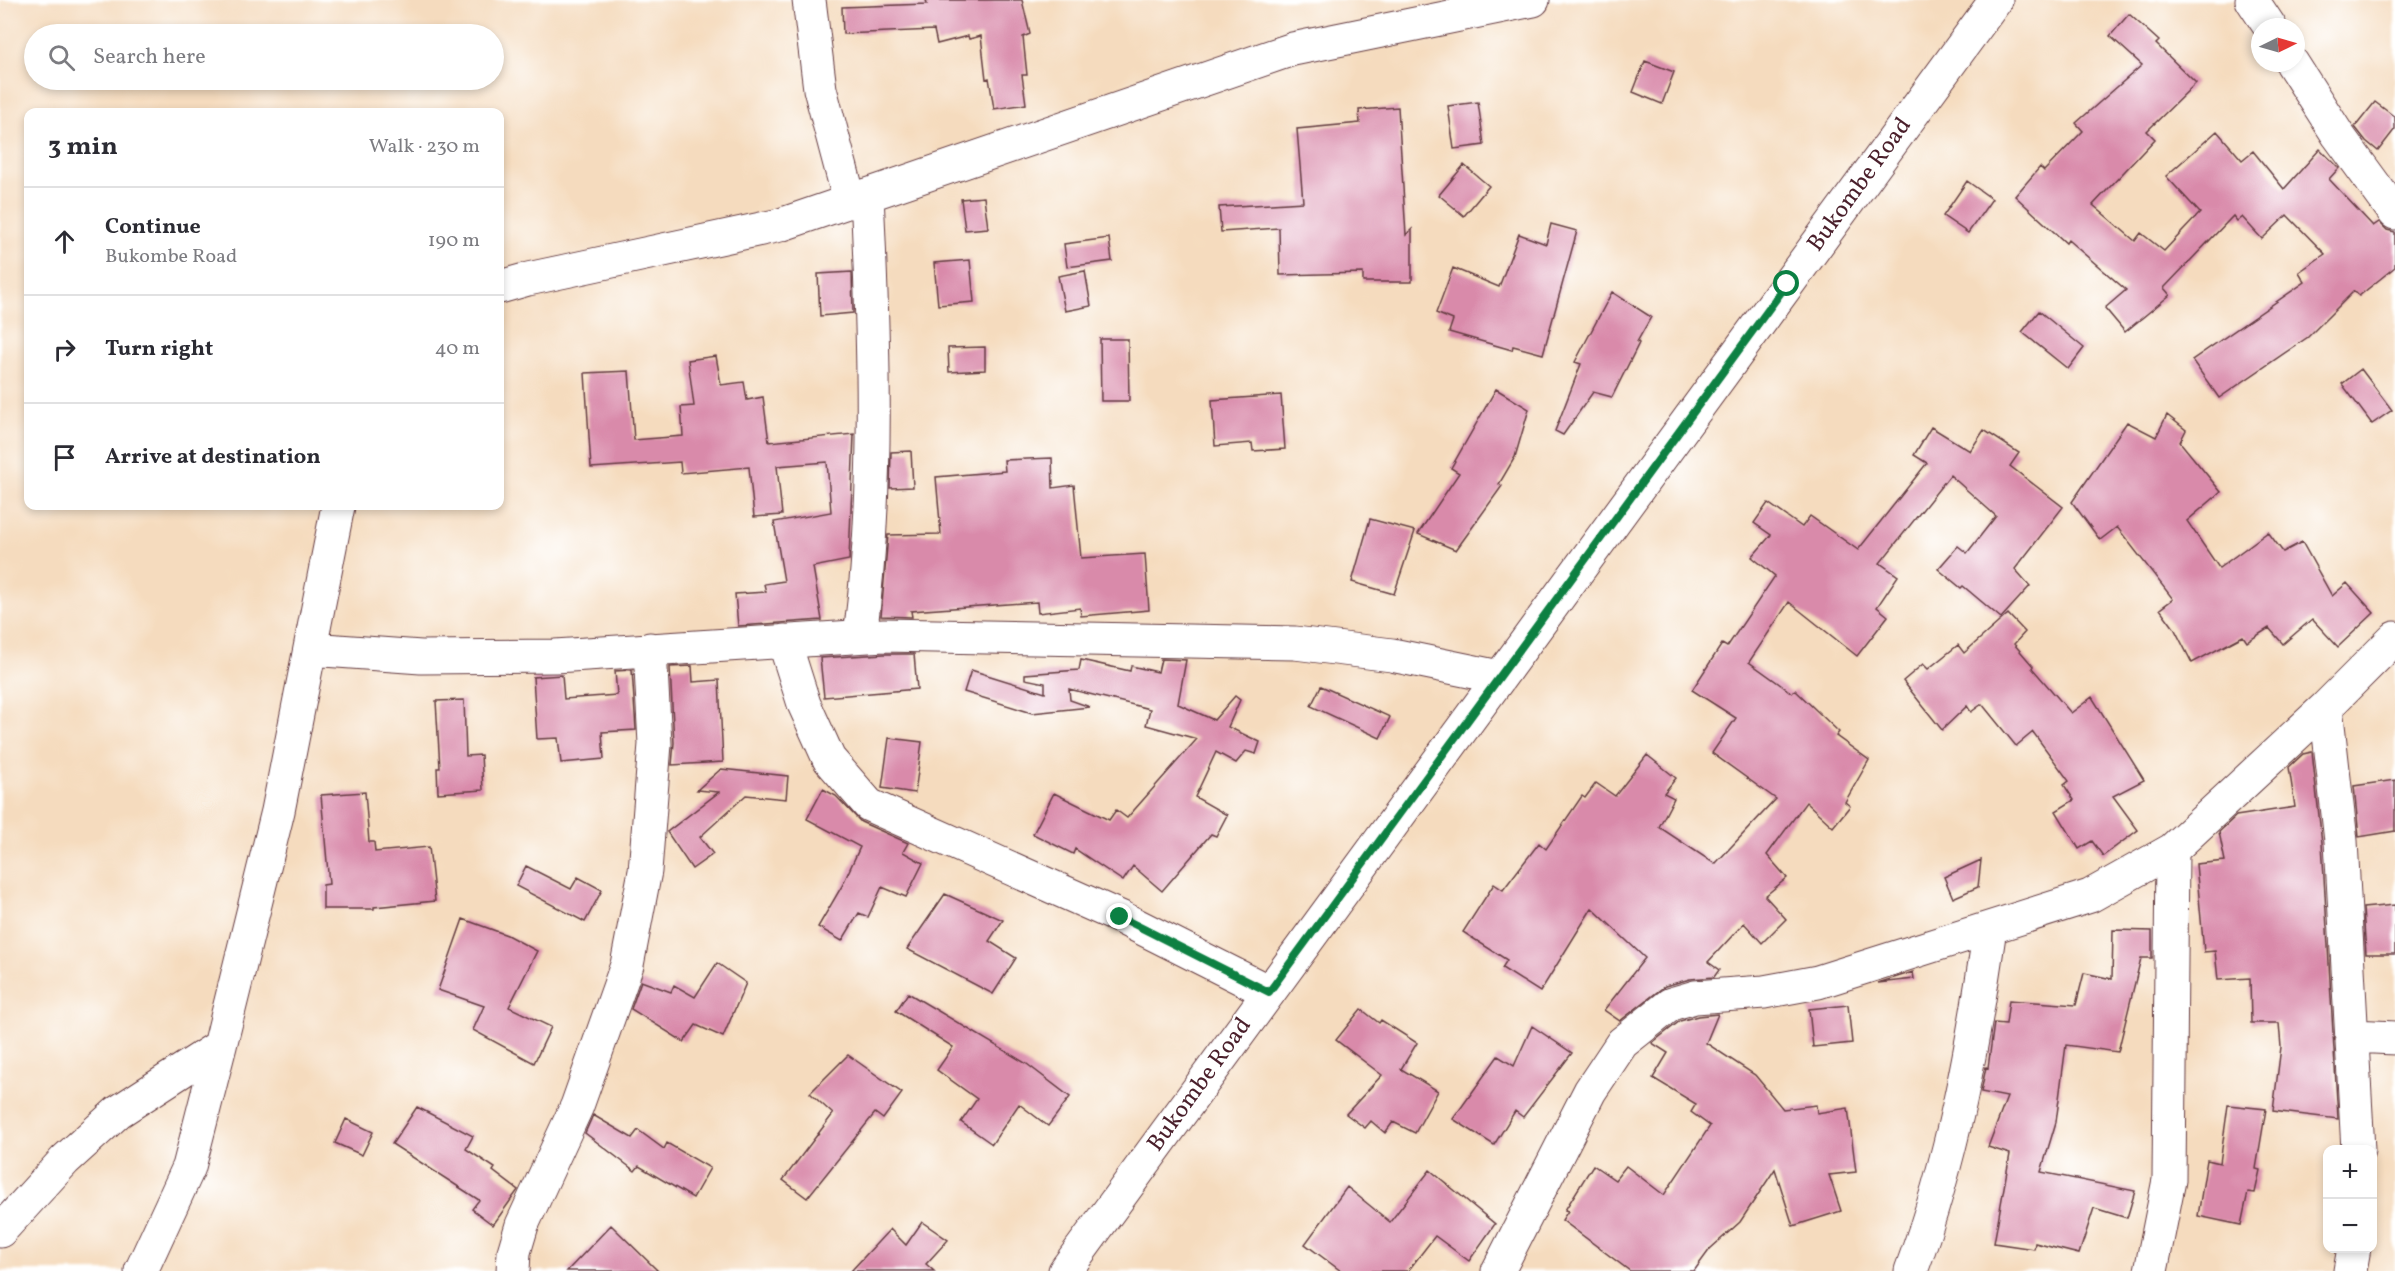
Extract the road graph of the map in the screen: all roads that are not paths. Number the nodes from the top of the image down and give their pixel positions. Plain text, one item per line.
1 (809, 0) edge
2 (1533, 0) edge
3 (1996, 0) edge
4 (2252, 0) edge
5 (1418, 12) edge
6 (2264, 18) edge
7 (2298, 72) edge
8 (859, 199) junction
9 (2395, 213) edge
10 (504, 286) edge
11 (337, 510) edge
12 (860, 636) junction
13 (2395, 638) edge
14 (784, 641) junction
15 (310, 649) junction
16 (650, 649) junction
17 (1499, 677) junction
18 (2326, 707) junction
19 (2172, 850) junction
20 (1990, 928) junction
21 (1269, 992) junction
22 (2353, 1036) junction
23 (2395, 1038) edge
24 (220, 1046) junction
25 (2358, 1145) edge
26 (0, 1231) edge
27 (2353, 1253) edge
28 (141, 1271) edge
29 (513, 1271) edge
30 (1065, 1271) edge
31 (1498, 1271) edge
32 (1911, 1271) edge
33 (2151, 1271) edge
34 (2350, 1271) edge

1 - 8 street
2 - 5 street
3 - 17 street, Bukombe Road
4 - 6 street
5 - 8 street
7 - 9 street
8 - 10 street
8 - 12 street
11 - 15 street
12 - 14 street
12 - 17 street
13 - 18 street
14 - 16 street
14 - 21 street
15 - 16 street
15 - 24 street
16 - 29 street
17 - 21 street, Bukombe Road
18 - 19 street
18 - 22 street
19 - 20 street
19 - 33 street
20 - 31 street
20 - 32 street
21 - 30 street, Bukombe Road
22 - 23 street
22 - 25 street
24 - 26 street
24 - 28 street
27 - 34 street

